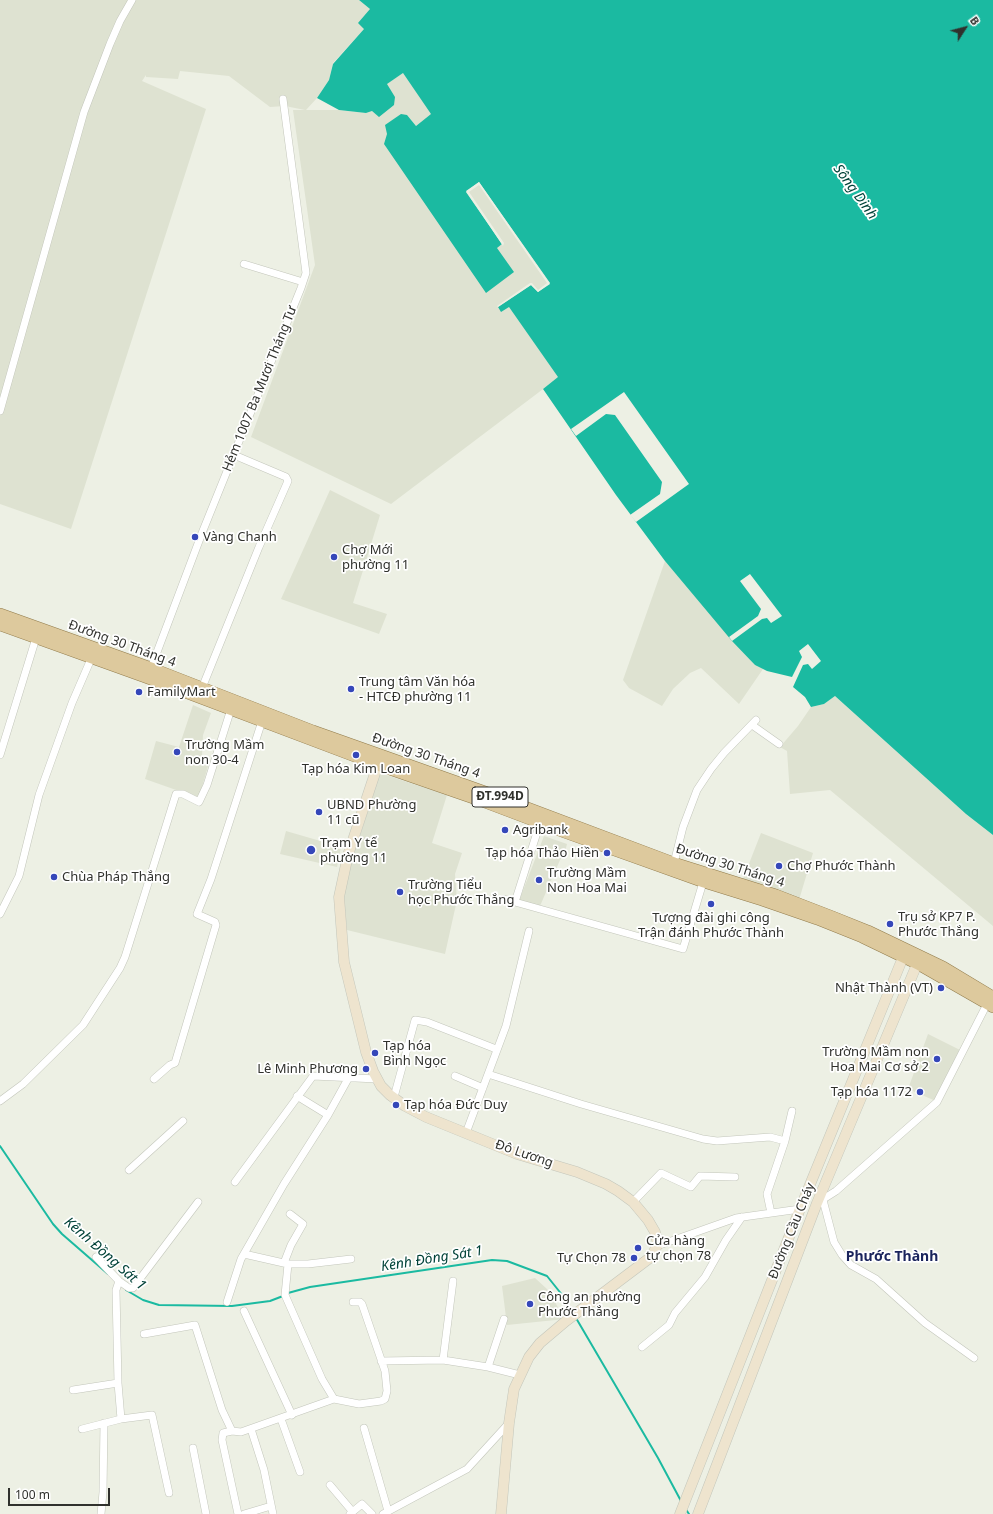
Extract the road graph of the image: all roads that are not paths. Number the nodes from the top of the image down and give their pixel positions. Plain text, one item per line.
1 (132, 0) edge
2 (283, 98) dead end
3 (244, 264) dead end
4 (303, 282) junction
5 (0, 411) edge
6 (234, 455) junction
7 (0, 614) edge
8 (0, 625) edge
9 (36, 638) junction
10 (91, 659) junction
11 (151, 668) junction
12 (202, 688) junction
13 (230, 709) junction
14 (262, 722) junction
15 (779, 744) dead end
16 (0, 755) edge
17 (379, 760) junction
18 (540, 823) junction
19 (566, 827) junction
20 (674, 867) junction
21 (705, 877) junction
22 (504, 899) dead end
23 (515, 902) junction
24 (0, 914) edge
25 (529, 931) dead end
26 (905, 953) junction
27 (919, 960) junction
28 (991, 1002) edge
29 (496, 1049) junction
30 (488, 1074) junction
31 (455, 1076) dead end
32 (350, 1077) junction
33 (154, 1079) dead end
34 (377, 1079) junction
35 (483, 1088) junction
36 (297, 1096) junction
37 (394, 1097) junction
38 (0, 1101) edge
39 (792, 1111) dead end
40 (328, 1115) junction
41 (183, 1122) dead end
42 (466, 1133) junction
43 (785, 1141) junction
44 (129, 1170) dead end
45 (735, 1177) dead end
46 (235, 1182) dead end
47 (820, 1201) junction
48 (198, 1202) dead end
49 (633, 1202) junction
50 (800, 1209) junction
51 (771, 1213) junction
52 (290, 1214) dead end
53 (742, 1217) junction
54 (657, 1246) junction
55 (244, 1254) junction
56 (96, 1257) dead end
57 (351, 1259) dead end
58 (286, 1263) junction
59 (775, 1273) junction
60 (788, 1278) junction
61 (118, 1281) junction
62 (453, 1281) dead end
63 (227, 1302) dead end
64 (353, 1302) dead end
65 (244, 1311) dead end
66 (504, 1319) dead end
67 (144, 1334) dead end
68 (642, 1347) dead end
69 (974, 1358) dead end
70 (443, 1360) junction
71 (381, 1361) junction
72 (488, 1366) junction
73 (520, 1375) junction
74 (118, 1383) junction
75 (73, 1390) dead end
76 (334, 1399) junction
77 (292, 1415) junction
78 (121, 1419) junction
79 (281, 1419) junction
80 (104, 1423) junction
81 (509, 1423) junction
82 (251, 1428) junction
83 (364, 1428) dead end
84 (82, 1429) dead end
85 (232, 1431) junction
86 (193, 1448) dead end
87 (300, 1472) dead end
88 (330, 1485) dead end
89 (169, 1493) dead end
90 (272, 1510) edge
91 (351, 1513) edge
92 (386, 1513) edge
93 (100, 1514) edge
94 (206, 1514) edge
95 (238, 1514) edge
96 (244, 1514) edge
97 (372, 1514) edge
98 (501, 1514) edge
99 (680, 1514) edge
100 (698, 1514) edge

1 - 5 street
2 - 4 street, Hẻm 1007 Ba Mươi Tháng Tư
3 - 4 street
4 - 6 street, Hẻm 1007 Ba Mươi Tháng Tư
6 - 11 street, Hẻm 1007 Ba Mươi Tháng Tư
6 - 12 street
7 - 11 main road, Đường 30 Tháng 4 / ĐT.994D
8 - 9 main road, Đường 30 Tháng 4 / ĐT.994D
9 - 10 main road, Đường 30 Tháng 4 / ĐT.994D
9 - 16 street
10 - 13 main road, Đường 30 Tháng 4 / ĐT.994D
10 - 24 street
11 - 12 main road, Đường 30 Tháng 4 / ĐT.994D
12 - 17 main road, Đường 30 Tháng 4 / ĐT.994D
13 - 14 main road, Đường 30 Tháng 4 / ĐT.994D
13 - 38 street
14 - 17 main road, Đường 30 Tháng 4 / ĐT.994D
14 - 33 street
15 - 20 street
17 - 18 main road, Đường 30 Tháng 4 / ĐT.994D
17 - 19 main road, Đường 30 Tháng 4 / ĐT.994D
17 - 34 main road, Đô Lương
18 - 19 main road, Đường 30 Tháng 4 / ĐT.994D
18 - 23 street
19 - 20 main road, Đường 30 Tháng 4 / ĐT.994D
20 - 21 main road, Đường 30 Tháng 4 / ĐT.994D
21 - 23 street
21 - 26 main road, Đường 30 Tháng 4 / ĐT.994D
22 - 23 street
25 - 29 street
26 - 27 main road, Đường 30 Tháng 4 / ĐT.994D
26 - 50 main road, Đường Cầu Cháy
27 - 28 main road, Đường 30 Tháng 4 / ĐT.994D
27 - 47 main road, Đường Cầu Cháy
28 - 47 street
29 - 30 street
29 - 37 street
30 - 35 street
30 - 43 street
31 - 35 street
32 - 34 street
32 - 36 street
32 - 40 street
34 - 37 main road, Đô Lương
35 - 42 street
36 - 40 street
36 - 46 street
37 - 42 main road, Đô Lương
39 - 43 street
40 - 55 street
41 - 44 street
42 - 49 main road, Đô Lương
43 - 51 street
45 - 49 street
47 - 60 main road, Đường Cầu Cháy
47 - 69 street
48 - 61 street
49 - 54 main road, Đô Lương
50 - 51 street
50 - 59 main road, Đường Cầu Cháy
51 - 53 street
52 - 58 street
53 - 54 street
53 - 68 street
54 - 73 main road
55 - 58 street
55 - 63 street
56 - 61 street
57 - 58 street
58 - 76 street
59 - 60 main road
59 - 99 main road, Đường Cầu Cháy
60 - 100 main road, Đường Cầu Cháy
61 - 74 street
62 - 70 street
64 - 71 street
65 - 77 street
66 - 72 street
67 - 85 street
70 - 71 street
70 - 72 street
71 - 76 street
72 - 73 street
73 - 81 main road
74 - 75 street
74 - 78 street
76 - 77 street
77 - 79 street
78 - 80 street
78 - 89 street
79 - 82 street
79 - 87 street
80 - 84 street
80 - 93 street
81 - 92 street
81 - 98 main road
82 - 85 street
82 - 90 street
83 - 92 street
85 - 95 street
86 - 94 street
88 - 91 street
90 - 96 street
91 - 97 street

